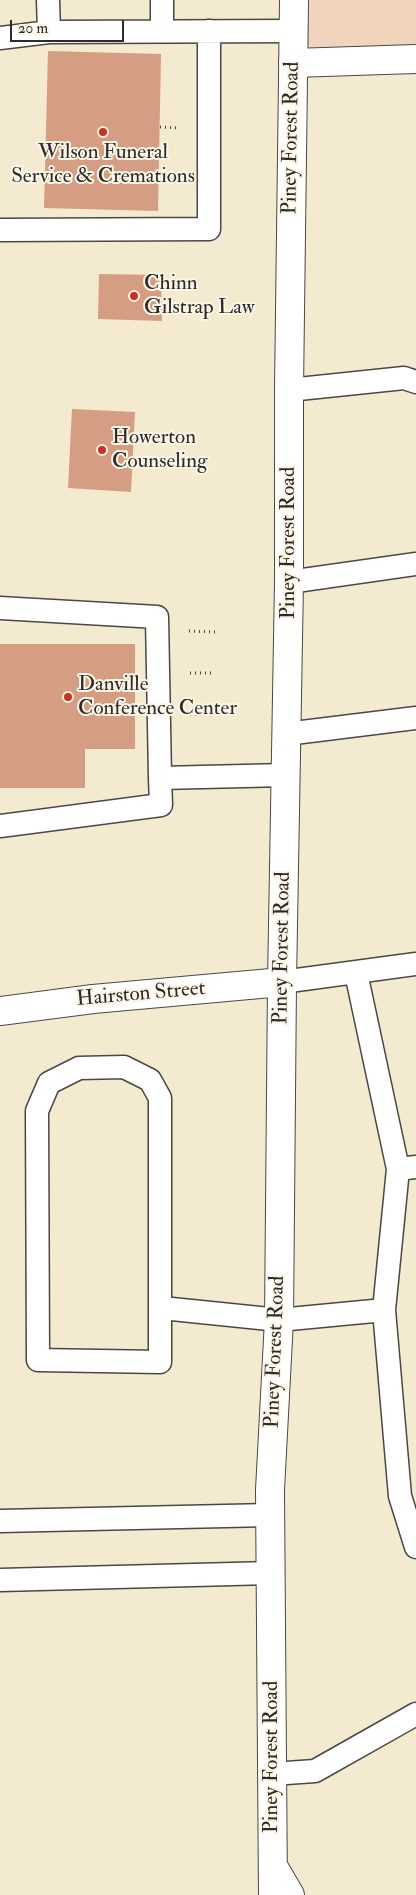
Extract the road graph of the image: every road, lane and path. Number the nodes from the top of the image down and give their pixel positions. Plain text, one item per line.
1 (48, 0) edge
2 (162, 0) edge
3 (294, 0) edge
4 (162, 31) junction
5 (209, 31) junction
6 (294, 31) junction
7 (49, 32) junction
8 (0, 38) edge
9 (416, 59) edge
10 (293, 63) junction
11 (0, 230) edge
12 (416, 382) edge
13 (289, 390) junction
14 (416, 564) edge
15 (289, 582) junction
16 (0, 608) edge
17 (181, 631) dead end
18 (215, 632) dead end
19 (188, 672) dead end
20 (215, 673) dead end
21 (188, 714) dead end
22 (214, 715) dead end
23 (416, 718) edge
24 (286, 734) junction
25 (286, 775) junction
26 (160, 778) junction
27 (0, 826) edge
28 (416, 964) edge
29 (356, 973) junction
30 (282, 982) junction
31 (0, 1010) edge
32 (407, 1168) edge
33 (162, 1308) junction
34 (384, 1310) junction
35 (279, 1320) junction
36 (270, 1515) junction
37 (0, 1521) edge
38 (416, 1546) edge
39 (271, 1573) junction
40 (0, 1580) edge
41 (416, 1714) edge
42 (272, 1774) junction
43 (273, 1866) junction
44 (273, 1895) edge
45 (290, 1895) edge

1 - 7 lane
2 - 4 lane
3 - 6 main road, Piney Forest Road
4 - 5 lane
4 - 7 lane
5 - 6 lane
5 - 11 lane
6 - 10 main road, Piney Forest Road
7 - 8 lane
9 - 10 main road
10 - 13 main road, Piney Forest Road
12 - 13 lane
13 - 15 main road, Piney Forest Road
14 - 15 lane
15 - 24 main road, Piney Forest Road
16 - 26 lane
17 - 18 path
19 - 20 path
21 - 22 path
23 - 24 lane
24 - 25 main road, Piney Forest Road
25 - 26 lane
25 - 30 main road, Piney Forest Road
26 - 27 lane
28 - 29 lane
29 - 30 lane
29 - 32 lane
30 - 31 main road, Hairston Street
30 - 35 main road, Piney Forest Road
32 - 34 lane
33 - 33 lane
33 - 35 lane
34 - 35 lane
34 - 38 lane
35 - 36 main road, Piney Forest Road
36 - 37 lane
36 - 39 main road, Piney Forest Road
39 - 40 lane
39 - 42 main road, Piney Forest Road
41 - 42 lane
42 - 43 main road, Piney Forest Road
43 - 44 main road, Piney Forest Road
43 - 45 main road

